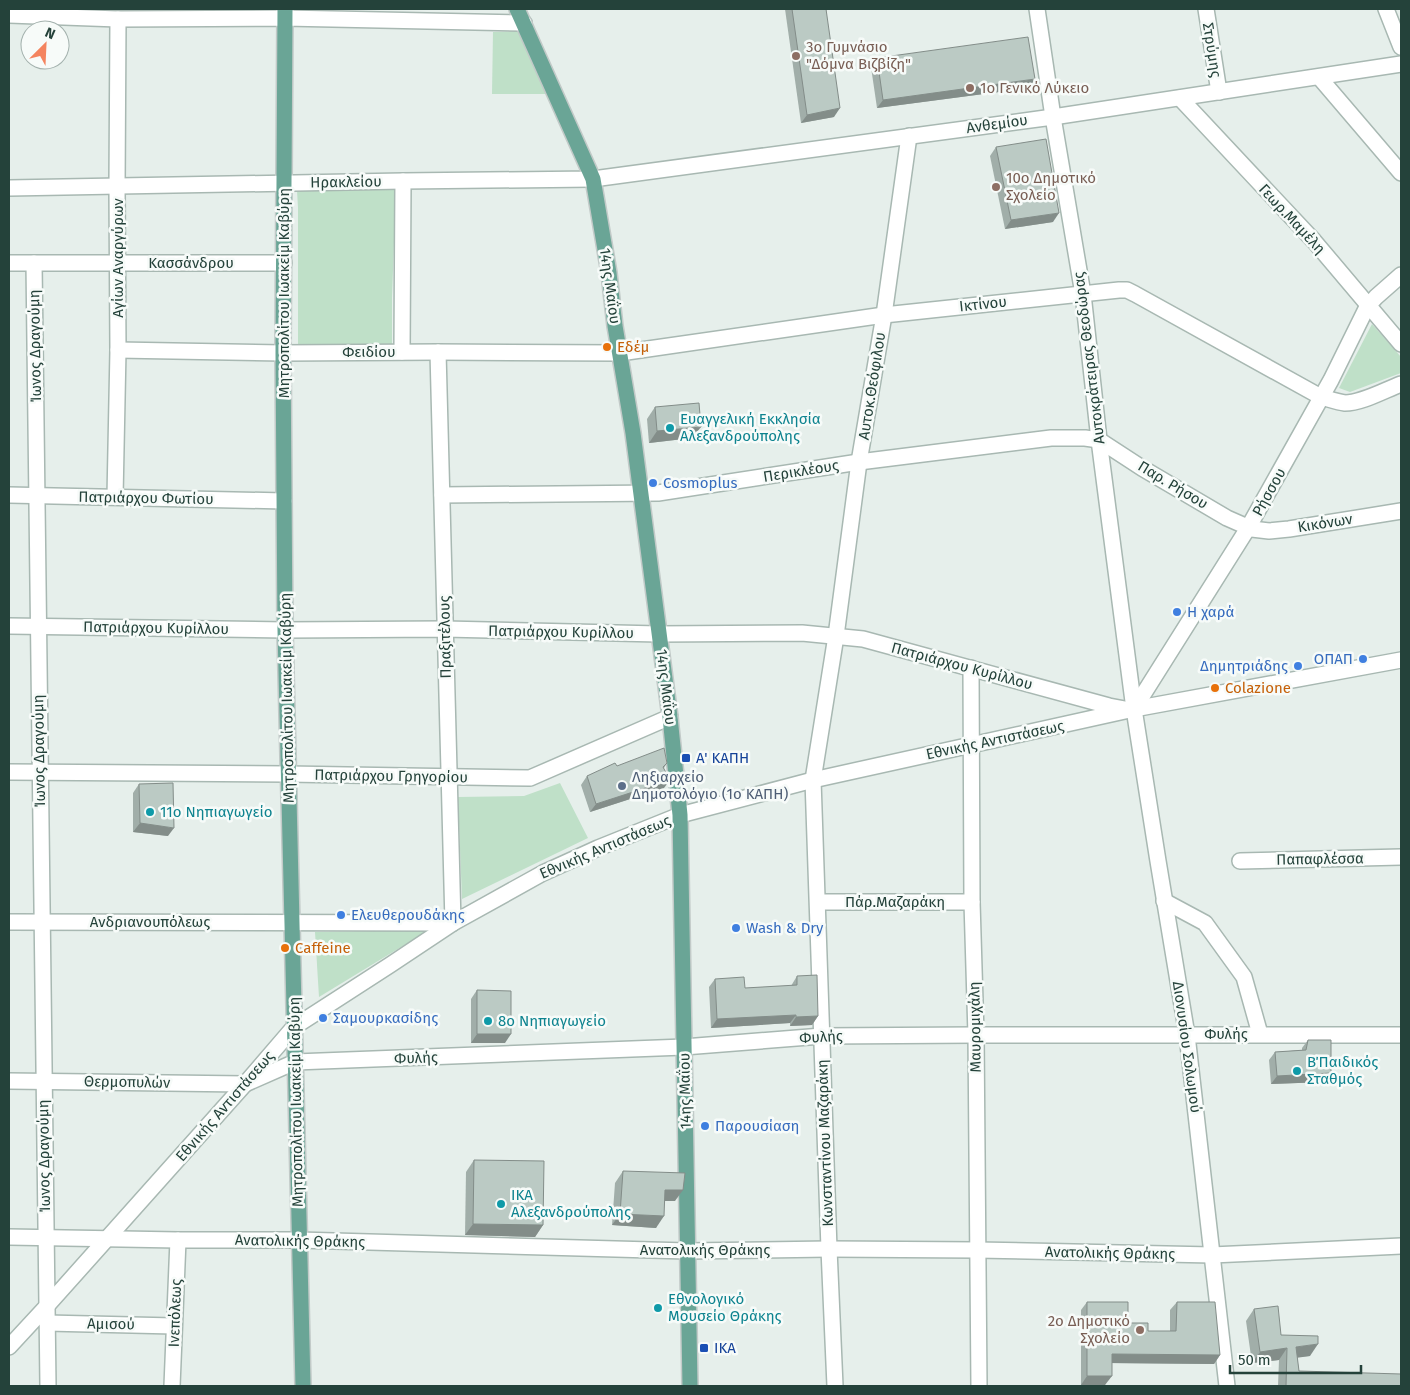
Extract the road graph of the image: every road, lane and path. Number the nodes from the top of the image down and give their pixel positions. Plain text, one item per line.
1 (517, 9) edge
2 (1037, 9) edge
3 (1206, 9) edge
4 (1386, 9) edge
5 (285, 13) edge
6 (9, 15) edge
7 (118, 19) junction
8 (524, 23) junction
9 (1401, 47) edge
10 (1401, 64) edge
11 (1319, 77) junction
12 (1219, 92) junction
13 (1180, 98) junction
14 (1053, 117) junction
15 (909, 136) junction
16 (1401, 172) edge
17 (593, 179) junction
18 (403, 181) junction
19 (284, 184) junction
20 (117, 187) junction
21 (9, 188) edge
22 (9, 263) edge
23 (34, 263) junction
24 (118, 263) junction
25 (284, 263) junction
26 (1401, 274) edge
27 (1083, 294) junction
28 (1369, 305) junction
29 (884, 315) junction
30 (1401, 344) edge
31 (118, 350) junction
32 (402, 352) junction
33 (438, 352) junction
34 (283, 353) junction
35 (620, 353) junction
36 (1401, 384) edge
37 (1322, 397) junction
38 (1099, 440) junction
39 (859, 462) junction
40 (641, 493) junction
41 (9, 495) edge
42 (442, 495) junction
43 (37, 496) junction
44 (115, 497) junction
45 (284, 501) junction
46 (1401, 511) edge
47 (1248, 528) junction
48 (9, 626) edge
49 (38, 626) junction
50 (445, 629) junction
51 (285, 630) junction
52 (659, 634) junction
53 (836, 636) junction
54 (1401, 660) edge
55 (971, 668) junction
56 (1134, 709) junction
57 (670, 717) junction
58 (971, 745) junction
59 (9, 772) edge
60 (40, 772) junction
61 (288, 774) junction
62 (449, 777) junction
63 (813, 780) junction
64 (680, 815) junction
65 (1401, 857) edge
66 (1240, 861) dead end
67 (1164, 901) junction
68 (818, 902) junction
69 (972, 902) junction
70 (9, 922) edge
71 (41, 922) junction
72 (292, 922) junction
73 (453, 923) junction
74 (294, 1027) junction
75 (976, 1034) junction
76 (1187, 1034) junction
77 (1260, 1034) junction
78 (1401, 1034) edge
79 (822, 1036) junction
80 (684, 1047) junction
81 (295, 1062) junction
82 (9, 1081) edge
83 (43, 1082) junction
84 (245, 1084) junction
85 (9, 1237) edge
86 (45, 1238) junction
87 (106, 1239) junction
88 (178, 1240) junction
89 (299, 1240) junction
90 (1401, 1246) edge
91 (829, 1249) junction
92 (977, 1250) junction
93 (687, 1251) junction
94 (1212, 1255) junction
95 (46, 1307) junction
96 (47, 1323) junction
97 (174, 1326) junction
98 (9, 1347) edge
99 (48, 1386) edge
100 (172, 1386) edge
101 (303, 1386) edge
102 (690, 1386) edge
103 (835, 1386) edge
104 (979, 1386) edge
105 (1227, 1386) edge

1 - 8 main road, 14ης Μαΐου
2 - 14 street, Αυτοκράτειρας Θεοδώρας
3 - 12 street, Στρύμης
4 - 9 street
5 - 7 street
5 - 8 street
5 - 19 main road, Μητροπολίτου Ιωακείμ Καβύρη
6 - 7 street
7 - 20 street, Αγίων Αναργύρων
8 - 17 main road, 14ης Μαΐου
10 - 11 street, Ανθεμίου
11 - 12 street, Ανθεμίου
11 - 16 street
12 - 13 street, Ανθεμίου
13 - 14 street, Ανθεμίου
13 - 28 street, Γεωρ.Μαμέλη
14 - 15 street, Ανθεμίου
14 - 27 street, Αυτοκράτειρας Θεοδώρας
15 - 17 street, Ανθεμίου
15 - 29 street, Αυτοκ.Θεόφιλου
17 - 18 street, Ηρακλείου
17 - 35 main road, 14ης Μαΐου
18 - 19 street, Ηρακλείου
18 - 32 street
19 - 20 street, Ηρακλείου
19 - 25 main road, Μητροπολίτου Ιωακείμ Καβύρη
20 - 21 street, Ηρακλείου
20 - 24 street, Αγίων Αναργύρων
22 - 23 street, Κασσάνδρου
23 - 24 street, Κασσάνδρου
23 - 43 street, Ίωνος Δραγούμη
24 - 25 street, Κασσάνδρου
24 - 31 street, Αγίων Αναργύρων
25 - 34 main road, Μητροπολίτου Ιωακείμ Καβύρη
26 - 28 street, Ρήσσου
27 - 29 street, Ικτίνου
27 - 37 street, Ικτίνου
27 - 38 street, Αυτοκράτειρας Θεοδώρας
28 - 30 street, Γεωρ.Μαμέλη
28 - 37 street, Ρήσσου
29 - 35 street, Ικτίνου
29 - 39 street, Αυτοκ.Θεόφιλου
31 - 34 street, Φειδίου
31 - 44 street, Αγίων Αναργύρων
32 - 33 street, Φειδίου
32 - 34 street, Φειδίου
33 - 35 street, Φειδίου
33 - 42 street, Πραξιτέλους
34 - 45 main road, Μητροπολίτου Ιωακείμ Καβύρη
35 - 40 main road, 14ης Μαΐου
36 - 37 street, Ικτίνου
37 - 47 street, Ρήσσου
38 - 39 street, Περικλέους
38 - 47 street, Παρ. Ρήσου
38 - 56 street, Αυτοκράτειρας Θεοδώρας
39 - 40 street, Περικλέους
39 - 53 street, Αυτοκ.Θεόφιλου
40 - 42 street, Περικλέους
40 - 52 main road, 14ης Μαΐου
41 - 43 street, Πατριάρχου Φωτίου
42 - 50 street, Πραξιτέλους
43 - 44 street, Πατριάρχου Φωτίου
43 - 49 street, Ίωνος Δραγούμη
44 - 45 street, Πατριάρχου Φωτίου
45 - 51 main road, Μητροπολίτου Ιωακείμ Καβύρη
46 - 47 street, Κικόνων
47 - 56 street, Ρήσσου
48 - 49 street, Πατριάρχου Κυρίλλου
49 - 51 street, Πατριάρχου Κυρίλλου
49 - 60 street, Ίωνος Δραγούμη
50 - 51 street, Πατριάρχου Κυρίλλου
50 - 52 street, Πατριάρχου Κυρίλλου
50 - 62 street, Πραξιτέλους
51 - 61 main road, Μητροπολίτου Ιωακείμ Καβύρη
52 - 53 street, Πατριάρχου Κυρίλλου
52 - 57 main road, 14ης Μαΐου
53 - 55 street, Πατριάρχου Κυρίλλου
53 - 63 street, Αυτοκ.Θεόφιλου
54 - 56 street, Εθνικής Αντιστάσεως
55 - 56 street, Πατριάρχου Κυρίλλου
55 - 58 street, Μαυρομιχάλη
56 - 58 street, Εθνικής Αντιστάσεως
56 - 67 street, Διονυσίου Σολωμού
57 - 62 street, Πατριάρχου Γρηγορίου
57 - 64 main road, 14ης Μαΐου
58 - 63 street, Εθνικής Αντιστάσεως
58 - 69 street, Μαυρομιχάλη
59 - 60 street, Πατριάρχου Γρηγορίου
60 - 61 street, Πατριάρχου Γρηγορίου
60 - 71 street, Ίωνος Δραγούμη
61 - 62 street, Πατριάρχου Γρηγορίου
61 - 72 main road, Μητροπολίτου Ιωακείμ Καβύρη
62 - 73 street, Πραξιτέλους
63 - 64 street, Εθνικής Αντιστάσεως
63 - 68 street, Κωνσταντίνου Μαζαράκη
64 - 73 street, Εθνικής Αντιστάσεως
64 - 80 main road, 14ης Μαΐου
65 - 66 street, Παπαφλέσσα
67 - 76 street, Διονυσίου Σολωμού
67 - 77 street
68 - 69 street, Πάρ.Μαζαράκη
68 - 79 street, Κωνσταντίνου Μαζαράκη
69 - 75 street, Μαυρομιχάλη
70 - 71 street, Ανδριανουπόλεως
71 - 72 street, Ανδριανουπόλεως
71 - 83 street, Ίωνος Δραγούμη
72 - 73 street, Ανδριανουπόλεως
72 - 74 main road, Μητροπολίτου Ιωακείμ Καβύρη
73 - 74 street, Εθνικής Αντιστάσεως
74 - 81 main road, Μητροπολίτου Ιωακείμ Καβύρη
74 - 84 street, Εθνικής Αντιστάσεως
75 - 76 street, Φυλής
75 - 79 street, Φυλής
75 - 92 street, Μαυρομιχάλη
76 - 77 street, Φυλής
76 - 94 street, Διονυσίου Σολωμού
77 - 78 street, Φυλής
79 - 80 street, Φυλής
79 - 91 street, Κωνσταντίνου Μαζαράκη
80 - 81 street, Φυλής
80 - 93 main road, 14ης Μαΐου
81 - 84 street, Φυλής
81 - 89 main road, Μητροπολίτου Ιωακείμ Καβύρη
82 - 83 street, Θερμοπυλών
83 - 84 street, Θερμοπυλών
83 - 86 street, Ίωνος Δραγούμη
84 - 87 street, Εθνικής Αντιστάσεως
85 - 86 street, Ανατολικής Θράκης
86 - 87 street, Ανατολικής Θράκης
86 - 95 street, Ίωνος Δραγούμη
87 - 88 street, Ανατολικής Θράκης
87 - 95 street, Εθνικής Αντιστάσεως
88 - 89 street, Ανατολικής Θράκης
88 - 97 street, Ινεπόλεως
89 - 93 street, Ανατολικής Θράκης
89 - 101 main road, Μητροπολίτου Ιωακείμ Καβύρη
90 - 94 street, Ανατολικής Θράκης
91 - 92 street, Ανατολικής Θράκης
91 - 93 street, Ανατολικής Θράκης
91 - 103 street, Κωνσταντίνου Μαζαράκη
92 - 94 street, Ανατολικής Θράκης
92 - 104 street, Μαυρομιχάλη
93 - 102 main road, 14ης Μαΐου
94 - 105 street, Διονυσίου Σολωμού
95 - 96 street
95 - 98 street, Εθνικής Αντιστάσεως
96 - 97 street, Αμισού
96 - 99 street
97 - 100 street, Ινεπόλεως

